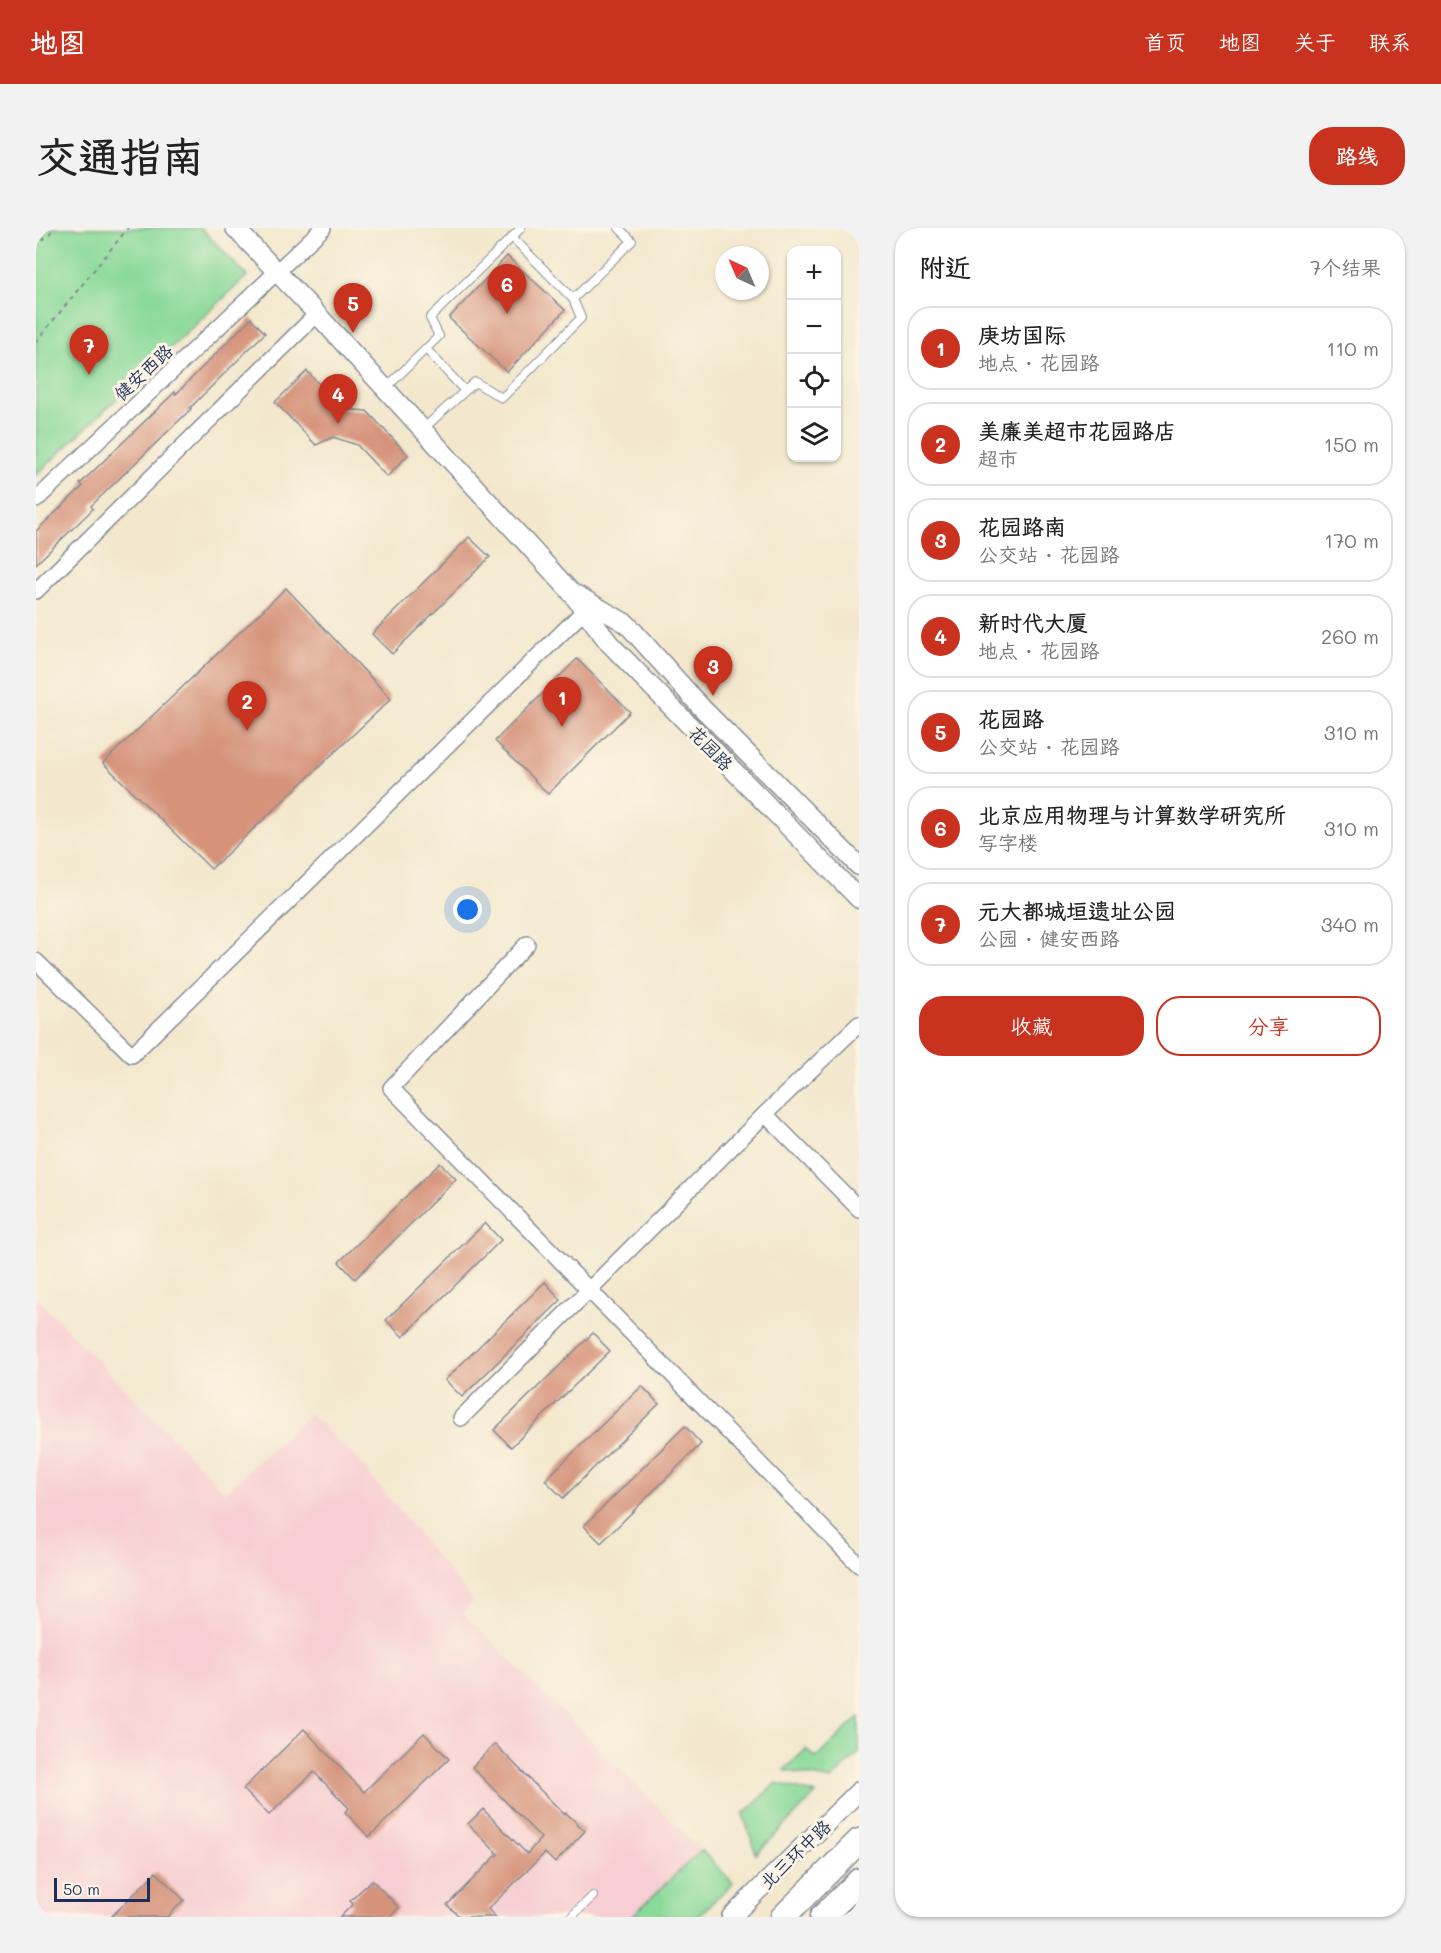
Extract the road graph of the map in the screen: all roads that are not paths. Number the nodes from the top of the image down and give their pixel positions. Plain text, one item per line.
1 (235, 228) edge
2 (323, 228) edge
3 (521, 228) edge
4 (619, 228) edge
5 (512, 237) junction
6 (278, 273) junction
7 (573, 299) junction
8 (317, 314) junction
9 (426, 349) junction
10 (385, 389) junction
11 (465, 391) junction
12 (422, 430) junction
13 (36, 500) edge
14 (36, 591) edge
15 (570, 591) junction
16 (585, 610) junction
17 (859, 866) edge
18 (859, 899) edge
19 (527, 944) dead end
20 (36, 961) edge
21 (859, 1024) edge
22 (765, 1114) junction
23 (859, 1209) edge
24 (588, 1290) junction
25 (461, 1418) dead end
26 (859, 1565) edge
27 (859, 1791) edge
28 (859, 1841) edge
29 (859, 1881) edge
30 (593, 1896) dead end
31 (570, 1917) edge
32 (730, 1917) edge
33 (783, 1917) edge
34 (822, 1917) edge

1 - 6 street, 花园路
2 - 6 street, 健安西路
3 - 5 lane
4 - 7 lane
5 - 7 lane
5 - 9 lane
6 - 8 street, 花园路
6 - 13 street, 健安西路
7 - 11 lane
8 - 10 street, 花园路
8 - 14 street
9 - 10 lane
9 - 11 lane
10 - 12 street, 花园路
11 - 12 lane
12 - 15 street, 花园路
15 - 16 street, 花园路
15 - 17 street, 花园路
16 - 18 street, 花园路
16 - 20 street
19 - 24 street
21 - 22 street
22 - 23 street
22 - 24 street
24 - 25 street
24 - 26 street
27 - 32 street, 北三环中路
28 - 33 highway
29 - 34 highway
30 - 31 lane

